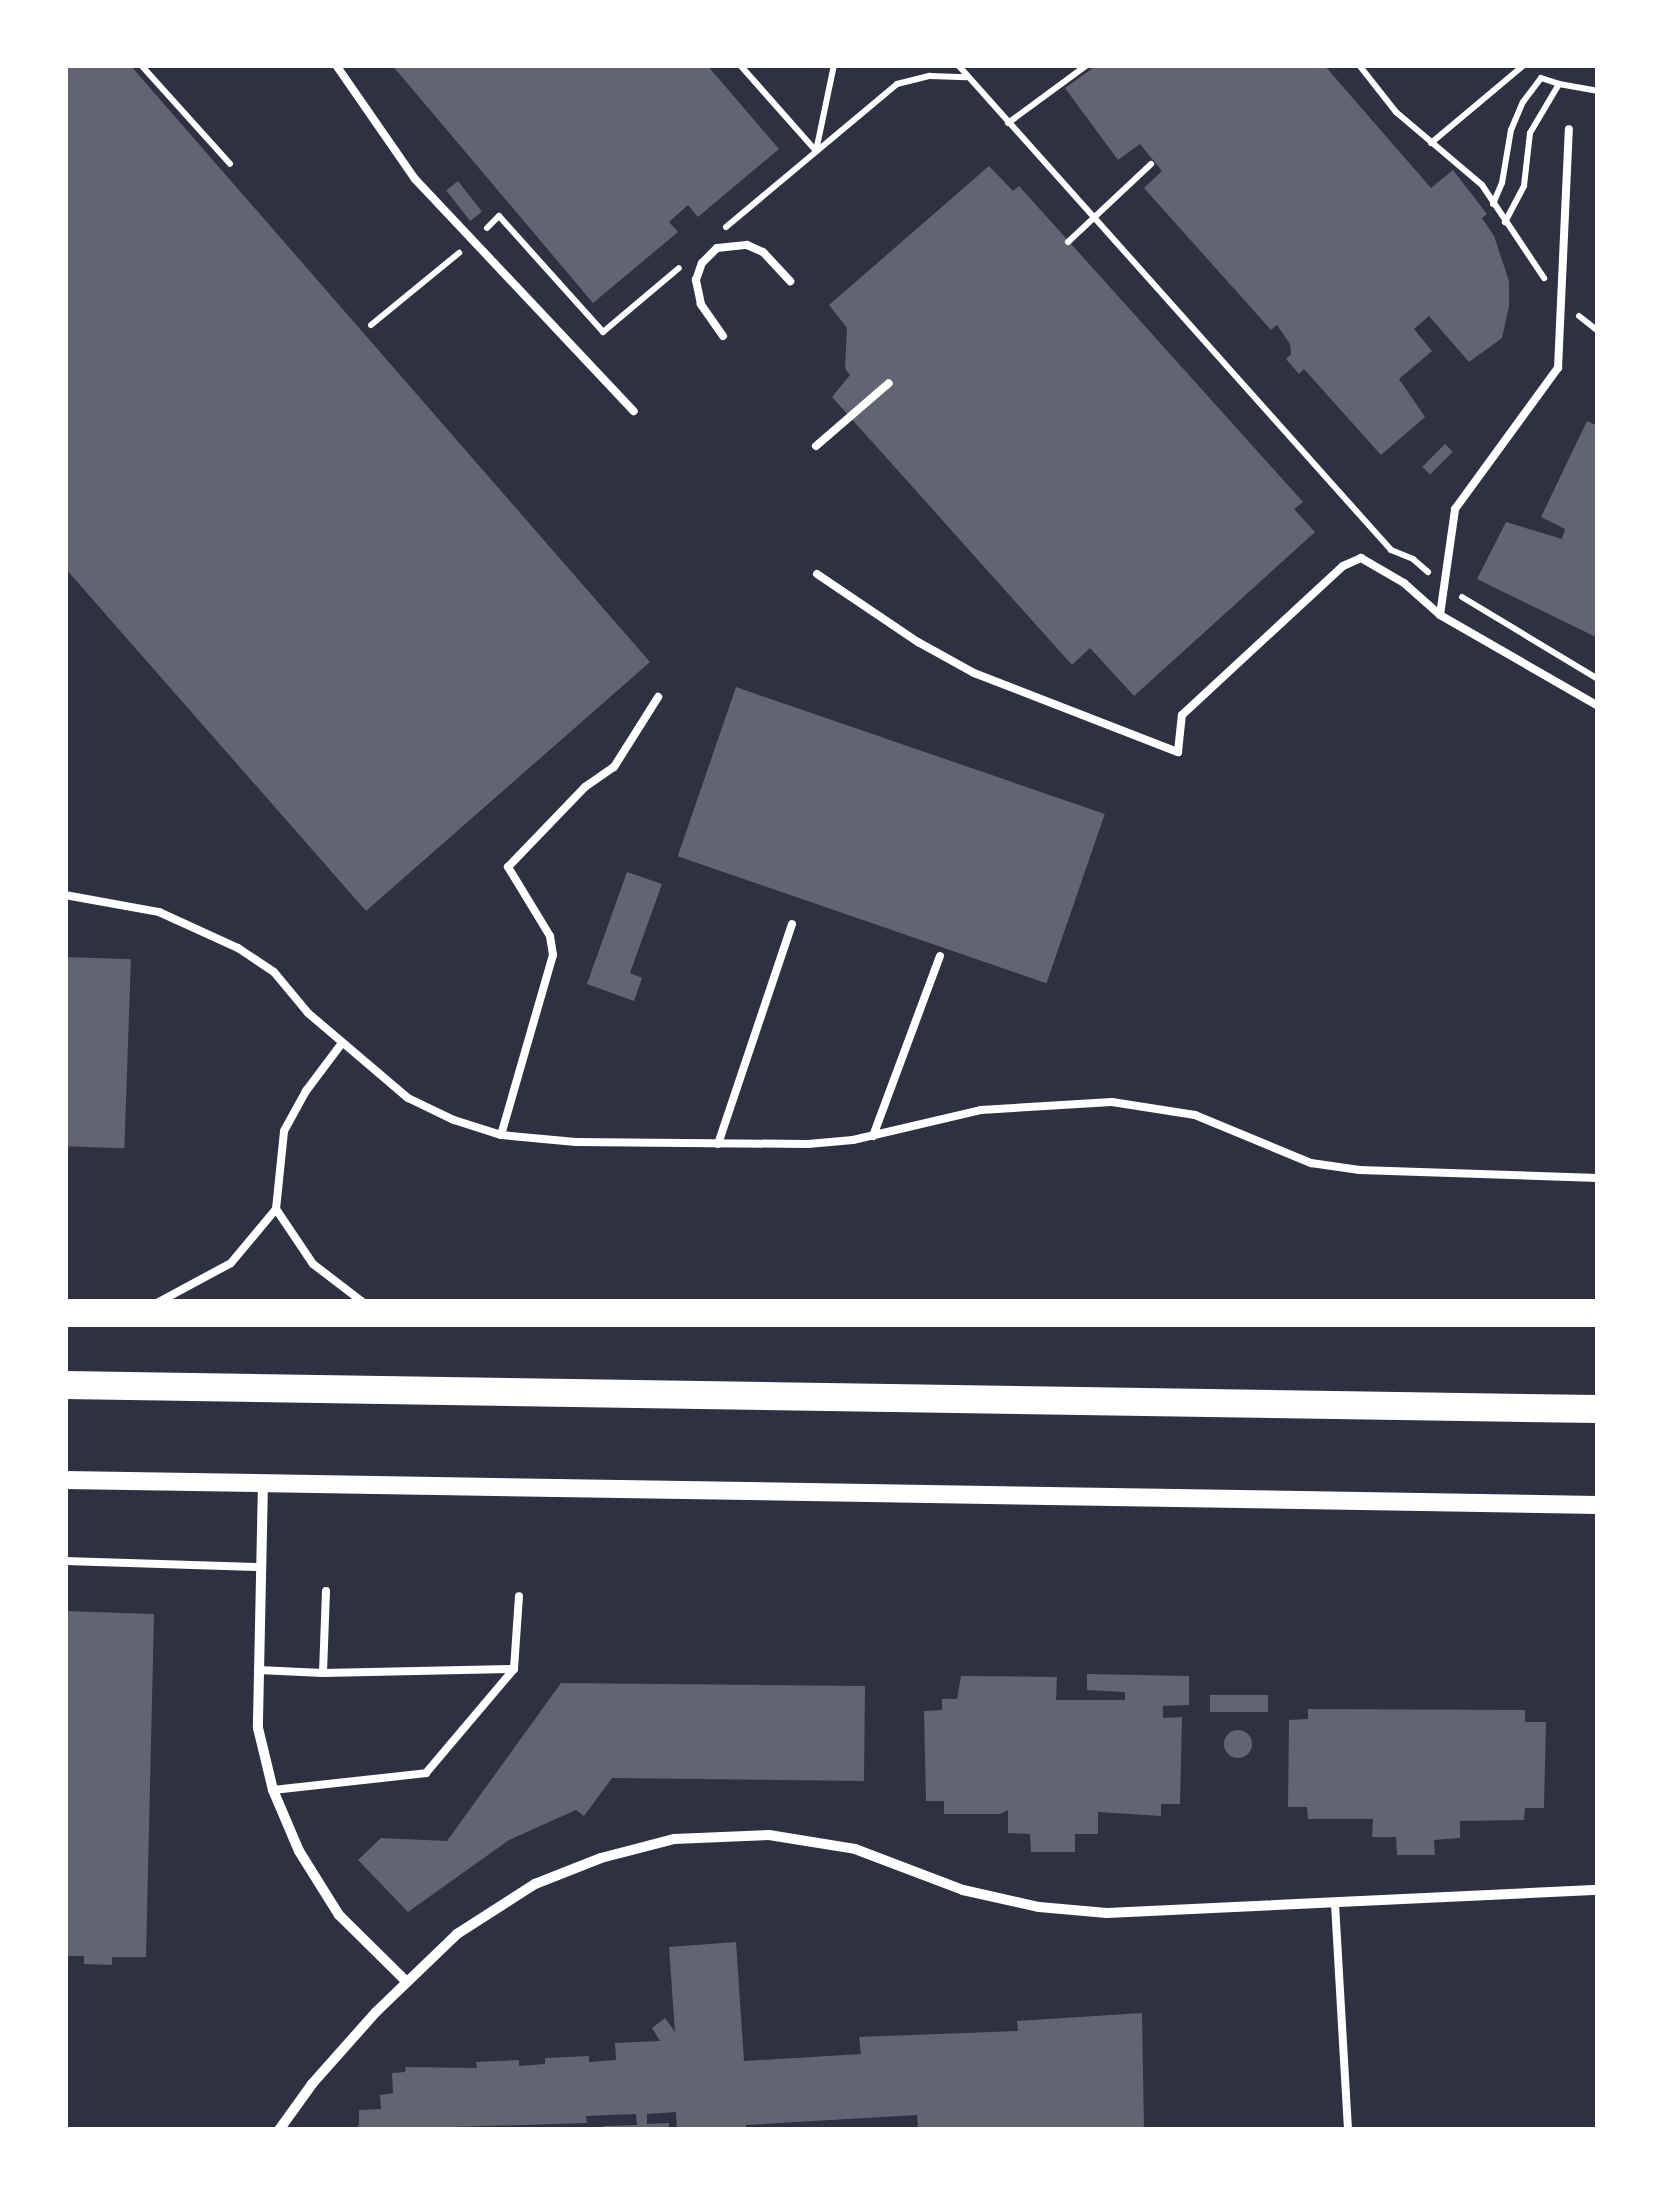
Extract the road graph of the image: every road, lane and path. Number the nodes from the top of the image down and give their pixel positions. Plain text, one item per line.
1 (141, 65) edge
2 (336, 65) edge
3 (740, 65) edge
4 (834, 65) edge
5 (958, 65) edge
6 (1087, 65) edge
7 (1359, 65) edge
8 (1524, 65) edge
9 (967, 76) junction
10 (1559, 84) junction
11 (1598, 90) edge
12 (1008, 123) junction
13 (1569, 129) dead end
14 (1431, 143) junction
15 (816, 151) junction
16 (230, 164) dead end
17 (1151, 164) dead end
18 (1493, 204) junction
19 (1093, 219) junction
20 (1505, 223) junction
21 (724, 229) dead end
22 (1068, 242) dead end
23 (694, 255) dead end
24 (790, 280) dead end
25 (1560, 301) junction
26 (603, 332) dead end
27 (723, 336) dead end
28 (889, 383) dead end
29 (634, 411) dead end
30 (816, 446) dead end
31 (817, 574) dead end
32 (1444, 586) junction
33 (1440, 615) junction
34 (1598, 679) edge
35 (658, 697) dead end
36 (1598, 706) edge
37 (65, 895) edge
38 (792, 924) dead end
39 (940, 956) dead end
40 (342, 1044) junction
41 (501, 1135) junction
42 (873, 1136) junction
43 (718, 1144) junction
44 (1598, 1178) edge
45 (276, 1209) junction
46 (376, 1312) junction
47 (65, 1313) edge
48 (1598, 1313) edge
49 (137, 1314) junction
50 (65, 1384) edge
51 (1598, 1409) edge
52 (65, 1480) edge
53 (263, 1482) junction
54 (1598, 1506) edge
55 (65, 1561) edge
56 (260, 1566) junction
57 (326, 1591) dead end
58 (519, 1596) dead end
59 (514, 1669) junction
60 (258, 1670) junction
61 (323, 1673) junction
62 (273, 1790) junction
63 (1598, 1890) edge
64 (1335, 1904) junction
65 (407, 1982) junction
66 (279, 2130) edge
67 (1348, 2130) edge

1 - 16 path
2 - 29 lane
3 - 15 path
4 - 15 path
5 - 9 path
6 - 12 path
7 - 14 path
8 - 14 path
9 - 12 path
9 - 15 path
10 - 11 path
10 - 18 path
10 - 20 path
12 - 19 path
13 - 25 lane
14 - 18 path
15 - 21 path
17 - 19 path
18 - 20 path
19 - 22 path
19 - 32 path
20 - 25 path
23 - 26 path
24 - 27 lane
25 - 32 lane
28 - 30 lane
31 - 33 lane
32 - 33 lane
32 - 34 path
33 - 36 lane
35 - 41 lane
37 - 40 lane
38 - 43 lane
39 - 42 lane
40 - 41 lane
40 - 45 lane
41 - 43 lane
42 - 43 lane
42 - 44 lane
45 - 46 lane
45 - 49 lane
46 - 48 highway
46 - 49 highway
47 - 49 highway
50 - 51 highway
52 - 53 street
53 - 54 street
53 - 56 street
55 - 56 lane
56 - 60 street
57 - 61 lane
58 - 59 lane
59 - 61 lane
59 - 62 lane
60 - 61 lane
60 - 62 street
62 - 65 street
63 - 64 street
64 - 65 street
64 - 67 lane
65 - 66 street

